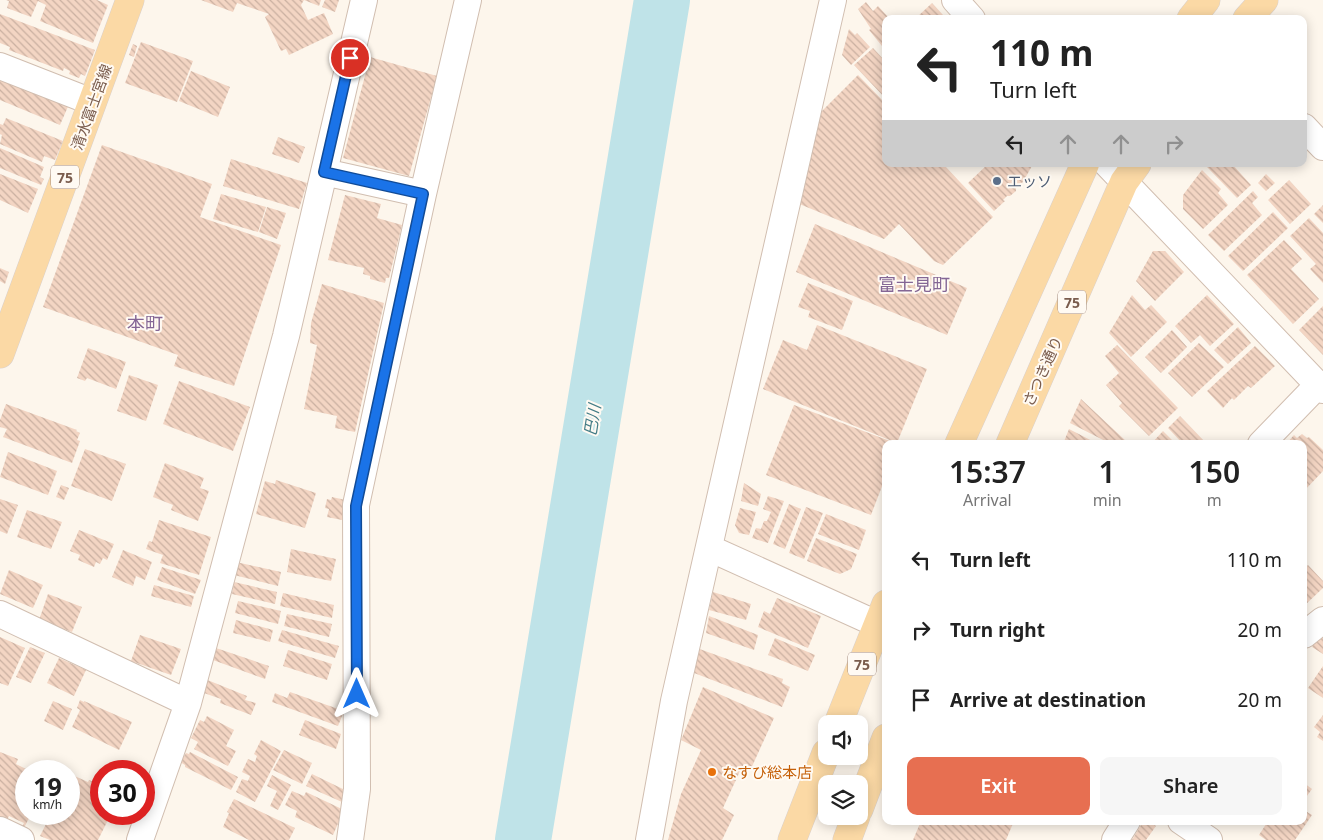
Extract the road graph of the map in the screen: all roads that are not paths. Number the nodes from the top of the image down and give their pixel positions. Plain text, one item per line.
1 (130, 0) edge
2 (364, 0) edge
3 (468, 0) edge
4 (834, 0) edge
5 (955, 0) edge
6 (1264, 0) edge
7 (968, 15) edge
8 (1251, 15) edge
9 (0, 66) edge
10 (92, 102) junction
11 (1307, 130) edge
12 (1323, 147) edge
13 (1084, 167) edge
14 (1123, 170) edge
15 (324, 172) junction
16 (423, 194) junction
17 (0, 354) edge
18 (1320, 387) edge
19 (960, 440) edge
20 (1012, 440) edge
21 (1264, 440) edge
22 (709, 548) junction
23 (0, 614) edge
24 (882, 619) edge
25 (1323, 620) edge
26 (882, 621) edge
27 (1307, 633) edge
28 (188, 702) junction
29 (842, 715) edge
30 (882, 749) edge
31 (821, 765) edge
32 (868, 785) edge
33 (853, 825) edge
34 (1124, 825) edge
35 (1187, 825) edge
36 (0, 830) edge
37 (21, 840) edge
38 (140, 840) edge
39 (350, 840) edge
40 (649, 840) edge
41 (792, 840) edge
42 (847, 840) edge
43 (1115, 840) edge
44 (1209, 840) edge

1 - 10 main road, 清水富士宮線 / 75
2 - 15 street
3 - 16 street
4 - 22 street
5 - 7 street
6 - 8 main road
9 - 10 street
10 - 17 main road, 清水富士宮線 / 75
11 - 12 street
13 - 19 main road
14 - 18 street
14 - 20 main road, さつき通り / 75
15 - 16 street
15 - 28 street
16 - 39 street
18 - 21 street
22 - 24 street
22 - 40 street
23 - 28 street
25 - 27 street
26 - 29 main road, 75
28 - 38 street
30 - 32 main road
31 - 41 main road
33 - 42 main road
34 - 43 street
35 - 44 street
36 - 37 street

